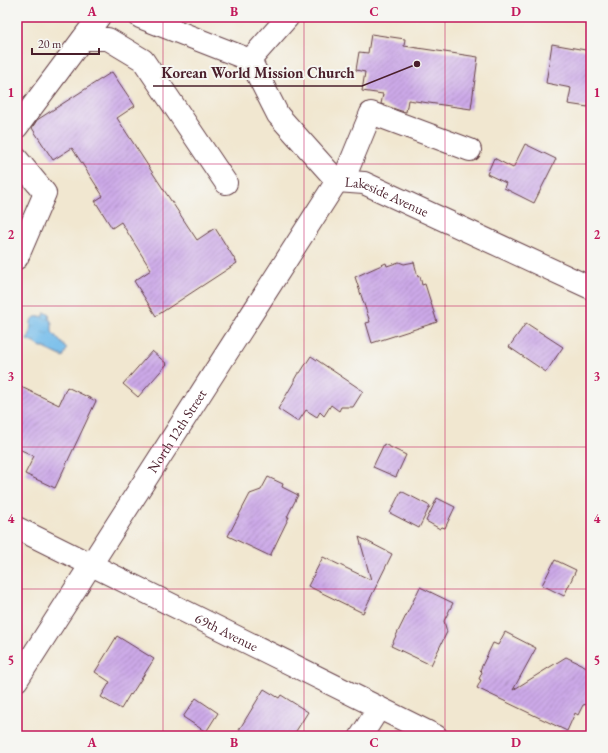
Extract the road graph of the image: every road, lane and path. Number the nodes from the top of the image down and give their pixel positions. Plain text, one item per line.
1 (99, 17) edge
2 (140, 17) edge
3 (288, 17) edge
4 (83, 39) junction
5 (250, 60) junction
6 (17, 127) edge
7 (470, 150) dead end
8 (17, 159) edge
9 (340, 181) junction
10 (226, 183) dead end
11 (17, 258) edge
12 (591, 288) edge
13 (17, 528) edge
14 (91, 564) junction
15 (17, 680) edge
16 (379, 708) junction
17 (361, 736) edge
18 (436, 736) edge

1 - 4 street
2 - 5 street
3 - 5 street
4 - 6 street
4 - 10 street
5 - 9 street, Lakeside Avenue
7 - 9 street, North 12th Street
8 - 11 street
9 - 12 street, Lakeside Avenue
9 - 14 street, North 12th Street
13 - 14 street, 69th Avenue
14 - 15 street, North 12th Street
14 - 16 street, 69th Avenue
16 - 17 street
16 - 18 street, 69th Avenue

